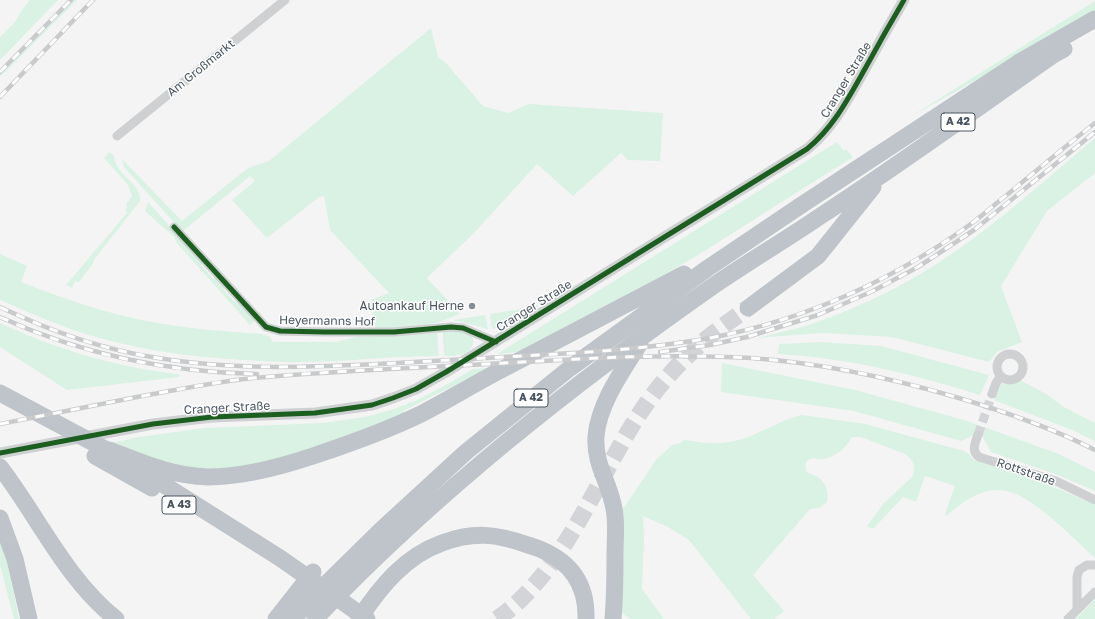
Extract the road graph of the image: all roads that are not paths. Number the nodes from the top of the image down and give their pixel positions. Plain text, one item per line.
1 (284, 0) edge
2 (904, 0) edge
3 (1095, 19) edge
4 (1095, 31) edge
5 (117, 136) dead end
6 (884, 173) junction
7 (174, 227) dead end
8 (754, 237) junction
9 (748, 308) tunnel mouth
10 (645, 335) junction
11 (496, 342) junction
12 (1000, 377) dead end
13 (0, 393) edge
14 (992, 394) tunnel mouth
15 (0, 403) edge
16 (978, 435) tunnel mouth
17 (109, 450) junction
18 (0, 453) edge
19 (0, 467) edge
20 (1095, 500) edge
21 (0, 518) edge
22 (1095, 565) edge
23 (313, 572) dead end
24 (335, 587) junction
25 (1095, 592) edge
26 (1077, 610) junction
27 (287, 615) edge
28 (364, 616) edge
29 (29, 619) edge
30 (116, 619) edge
31 (315, 619) edge
32 (351, 619) edge
33 (586, 619) edge
34 (613, 619) edge
35 (1068, 619) edge

1 - 5 street, Am Großmarkt
2 - 11 street, Cranger Straße
3 - 8 highway, A 42
4 - 6 highway, A 42
6 - 9 highway
6 - 10 highway, A 42
7 - 11 street, Heyermanns Hof
8 - 17 highway
8 - 24 highway, A 42
10 - 24 highway, A 42
10 - 34 highway
11 - 18 street, Cranger Straße
12 - 14 street
13 - 17 highway, A 43
15 - 32 highway, A 43
16 - 20 street, Rottstraße
17 - 28 highway, A 43
19 - 30 highway
21 - 29 highway
22 - 26 street
23 - 27 highway
24 - 27 highway, A 42
24 - 31 highway, A 42
25 - 26 street
26 - 35 street
28 - 33 highway

